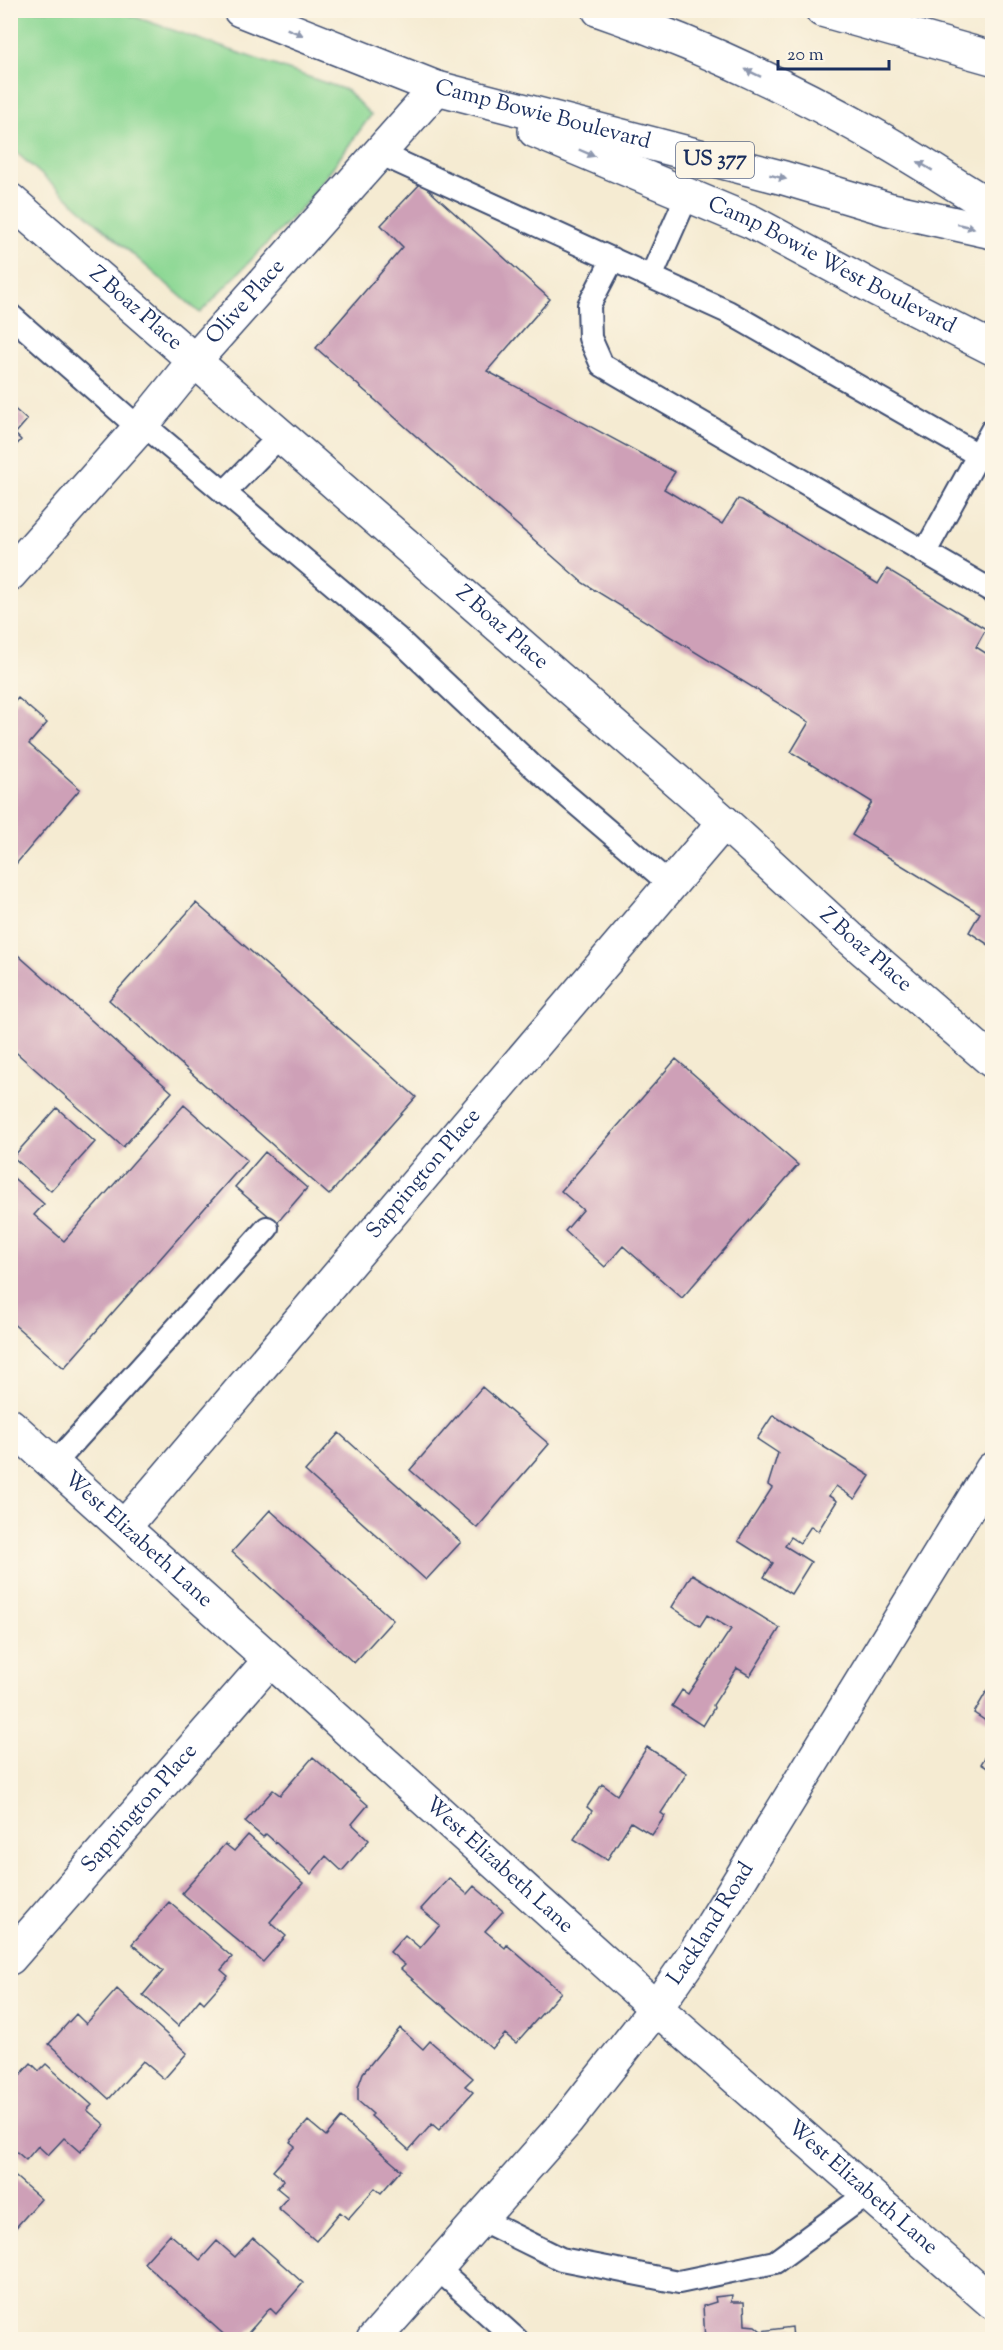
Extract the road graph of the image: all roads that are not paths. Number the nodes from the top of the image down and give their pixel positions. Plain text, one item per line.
1 (240, 10) edge
2 (598, 10) edge
3 (822, 10) edge
4 (993, 58) edge
5 (437, 88) junction
6 (379, 153) junction
7 (687, 196) junction
8 (10, 200) edge
9 (993, 207) edge
10 (993, 232) edge
11 (613, 259) junction
12 (651, 277) junction
13 (10, 315) edge
14 (993, 348) edge
15 (194, 361) junction
16 (141, 426) junction
17 (993, 430) edge
18 (280, 436) junction
19 (986, 459) edge
20 (225, 493) junction
21 (925, 552) junction
22 (10, 574) edge
23 (993, 591) edge
24 (724, 822) junction
25 (671, 885) junction
26 (993, 1061) edge
27 (267, 1228) dead end
28 (11, 1427) edge
29 (54, 1464) junction
30 (988, 1489) edge
31 (125, 1526) junction
32 (270, 1660) junction
33 (10, 1958) edge
34 (656, 2008) junction
35 (868, 2193) junction
36 (480, 2219) junction
37 (437, 2268) junction
38 (993, 2302) edge
39 (374, 2340) edge
40 (517, 2340) edge

1 -> 5 street, Camp Bowie Boulevard / US 377
9 -> 2 street
3 - 4 street
5 - 6 street, Olive Place
5 -> 7 street, Camp Bowie West Boulevard
5 -> 10 street, Camp Bowie Boulevard / US 377
6 - 11 lane
6 - 15 street, Olive Place
7 - 12 lane
7 - 14 street, Camp Bowie West Boulevard
8 - 15 street, Z Boaz Place
11 - 12 lane
11 - 21 lane
12 - 19 lane
13 - 16 lane
15 - 16 street, Olive Place
15 - 18 street, Z Boaz Place
16 - 20 lane
16 - 22 street, Olive Place
17 - 19 lane
18 - 20 lane
18 - 24 street, Z Boaz Place
19 - 21 lane
20 - 25 lane
21 - 23 lane
24 - 25 street, Sappington Place
24 - 26 street, Z Boaz Place
25 - 31 street, Sappington Place
27 - 29 lane
28 - 29 street, West Elizabeth Lane
29 - 31 street, West Elizabeth Lane
30 - 34 street, Lackland Road
31 - 32 street, West Elizabeth Lane
32 - 33 street, Sappington Place
32 - 34 street, West Elizabeth Lane
34 - 35 street, West Elizabeth Lane
34 - 36 street, Lackland Road
35 - 36 lane
35 - 38 street, West Elizabeth Lane
36 - 37 street, Lackland Road
37 - 39 street, Lackland Road
37 - 40 lane

